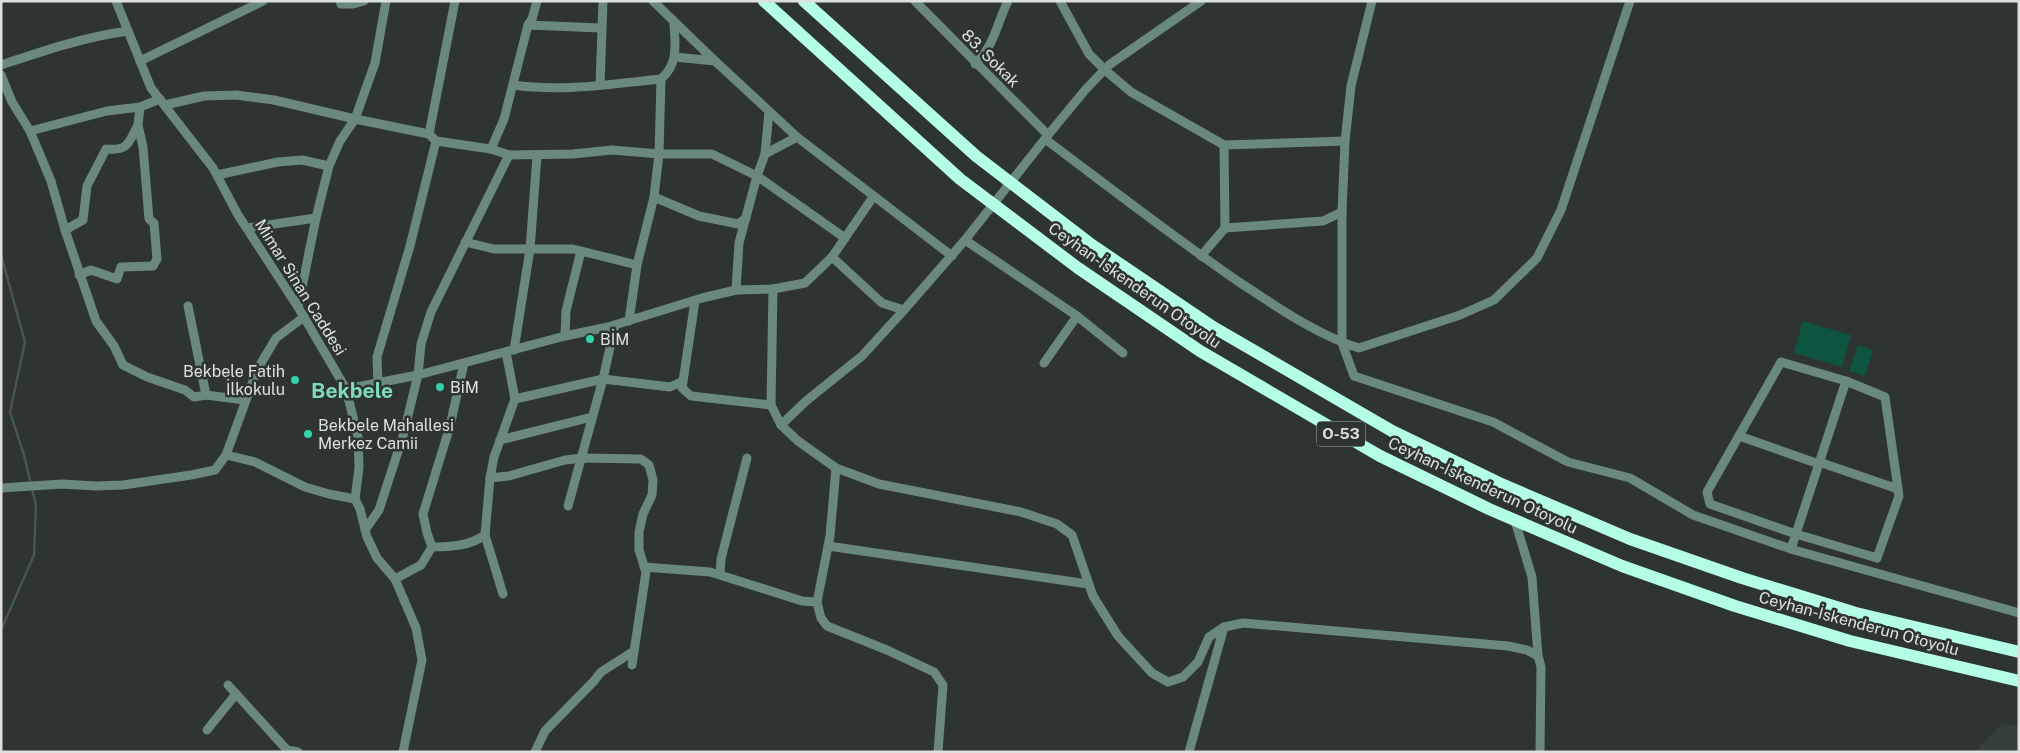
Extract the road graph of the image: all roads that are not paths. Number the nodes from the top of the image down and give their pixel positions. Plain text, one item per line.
1 (117, 1) edge
2 (244, 1) edge
3 (263, 1) edge
4 (340, 1) edge
5 (364, 1) edge
6 (386, 1) edge
7 (456, 1) edge
8 (537, 1) edge
9 (603, 1) edge
10 (653, 1) edge
11 (764, 1) edge
12 (804, 1) edge
13 (915, 1) edge
14 (928, 1) edge
15 (1008, 1) edge
16 (1060, 1) edge
17 (1201, 1) edge
18 (1372, 1) edge
19 (1630, 1) edge
20 (246, 11) junction
21 (925, 13) junction
22 (674, 23) junction
23 (528, 25) junction
24 (601, 28) junction
25 (128, 31) junction
26 (675, 57) junction
27 (140, 61) junction
28 (714, 61) junction
29 (975, 64) junction
30 (1, 65) edge
31 (1105, 70) junction
32 (1, 75) edge
33 (660, 79) junction
34 (513, 84) junction
35 (600, 85) junction
36 (163, 102) junction
37 (140, 106) junction
38 (769, 112) junction
39 (356, 120) junction
40 (138, 125) junction
41 (30, 132) junction
42 (797, 137) junction
43 (1046, 137) junction
44 (432, 138) junction
45 (1346, 141) junction
46 (1224, 145) junction
47 (491, 148) junction
48 (659, 154) junction
49 (766, 154) junction
50 (509, 155) junction
51 (538, 156) junction
52 (329, 166) junction
53 (217, 175) junction
54 (757, 176) junction
55 (654, 196) junction
56 (873, 197) junction
57 (1342, 212) junction
58 (316, 218) junction
59 (746, 218) junction
60 (247, 228) junction
61 (1225, 228) junction
62 (65, 230) junction
63 (845, 238) junction
64 (966, 240) junction
65 (465, 242) junction
66 (530, 249) junction
67 (581, 251) junction
68 (952, 256) junction
69 (1201, 256) junction
70 (832, 257) junction
71 (637, 265) junction
72 (79, 275) junction
73 (773, 289) junction
74 (736, 290) junction
75 (694, 300) junction
76 (188, 306) dead end
77 (298, 307) junction
78 (904, 310) junction
79 (1077, 316) junction
80 (304, 317) junction
81 (629, 321) junction
82 (615, 325) junction
83 (565, 336) junction
84 (1342, 343) junction
85 (510, 351) junction
86 (1123, 353) dead end
87 (464, 363) junction
88 (1044, 363) dead end
89 (418, 375) junction
90 (603, 379) junction
91 (1846, 381) junction
92 (681, 382) junction
93 (378, 383) junction
94 (346, 389) junction
95 (206, 395) junction
96 (515, 399) junction
97 (245, 400) junction
98 (772, 405) junction
99 (592, 417) junction
100 (781, 425) junction
101 (1739, 436) junction
102 (500, 440) junction
103 (226, 455) junction
104 (583, 458) junction
105 (747, 458) dead end
106 (1819, 463) junction
107 (836, 468) junction
108 (490, 478) junction
109 (2, 487) edge
110 (1898, 489) junction
111 (355, 499) junction
112 (568, 506) dead end
113 (1515, 520) junction
114 (366, 530) junction
115 (1796, 534) junction
116 (486, 535) junction
117 (828, 546) junction
118 (432, 547) junction
119 (1791, 549) junction
120 (644, 567) junction
121 (720, 575) junction
122 (395, 579) junction
123 (1088, 584) junction
124 (503, 594) dead end
125 (817, 602) junction
126 (2019, 613) edge
127 (1224, 627) junction
128 (634, 651) junction
129 (2019, 652) edge
130 (1538, 656) junction
131 (632, 665) dead end
132 (2019, 681) edge
133 (228, 685) dead end
134 (236, 694) junction
135 (207, 730) dead end
136 (298, 752) edge
137 (403, 752) edge
138 (535, 752) edge
139 (938, 752) edge
140 (1189, 752) edge
141 (1540, 752) edge

1 - 25 street, Mimar Sinan Caddesi
2 - 20 street
3 - 20 street
4 - 5 street
6 - 39 street
7 - 44 street
8 - 23 street
9 - 24 street
10 - 22 street
11 - 113 highway, Ceyhan-İskenderun Otoyolu / O-53
12 - 129 highway, Ceyhan-İskenderun Otoyolu / O-53
13 - 21 street, 83. Sokak
14 - 21 street
15 - 29 street
16 - 31 street
17 - 31 street
18 - 45 street
19 - 84 street
20 - 27 street
21 - 29 street, 83. Sokak
22 - 26 street
22 - 28 street
23 - 24 street
23 - 34 street
24 - 35 street
25 - 27 street, Mimar Sinan Caddesi
25 - 30 street
26 - 28 street
26 - 33 street
27 - 36 street, Mimar Sinan Caddesi
28 - 38 street
29 - 43 street, 83. Sokak
31 - 43 street
31 - 46 street
32 - 41 street
33 - 35 street
33 - 48 street
34 - 35 street
34 - 47 street
36 - 37 street
36 - 39 street
36 - 53 street, Mimar Sinan Caddesi
37 - 40 street
37 - 41 street
38 - 42 street
38 - 49 street
39 - 44 street
39 - 52 street
40 - 62 street
40 - 72 street
41 - 62 street
42 - 49 street
42 - 56 street
43 - 64 street
43 - 69 street, 83. Sokak
44 - 47 street
44 - 93 street
45 - 46 street
45 - 57 street
46 - 61 street
47 - 50 street
48 - 51 street
48 - 54 street
48 - 55 street
49 - 54 street
50 - 51 street
50 - 65 street
51 - 66 street
52 - 53 street
52 - 58 street
53 - 60 street, Mimar Sinan Caddesi
54 - 59 street
54 - 63 street
55 - 59 street
55 - 71 street
56 - 63 street
56 - 68 street
57 - 61 street
57 - 84 street
58 - 60 street
58 - 77 street
59 - 74 street
60 - 77 street, Mimar Sinan Caddesi
61 - 69 street
62 - 72 street
63 - 70 street
64 - 68 street
64 - 79 street
65 - 66 street
65 - 89 street
66 - 67 street
66 - 85 street
67 - 71 street
67 - 83 street
68 - 78 street
69 - 84 street, 83. Sokak
70 - 73 street
70 - 78 street
71 - 81 street
72 - 95 street
73 - 74 street
73 - 98 street
74 - 75 street
75 - 81 street
75 - 92 street
76 - 95 street
77 - 80 street, Mimar Sinan Caddesi
78 - 100 street
79 - 86 street
79 - 88 street
80 - 94 street, Mimar Sinan Caddesi
80 - 97 street
81 - 82 street
82 - 83 street
82 - 90 street
83 - 85 street
84 - 119 street
85 - 87 street
85 - 96 street
87 - 89 street
87 - 118 street
89 - 93 street
89 - 114 street
90 - 92 street
90 - 96 street
90 - 99 street
91 - 101 street
91 - 106 street
91 - 110 street
92 - 98 street
93 - 94 street
94 - 111 street, Mimar Sinan Caddesi
95 - 97 street
96 - 102 street
97 - 103 street
98 - 100 street
99 - 102 street
99 - 104 street
100 - 107 street
101 - 106 street
101 - 115 street
102 - 108 street
103 - 109 street
103 - 111 street
104 - 108 street
104 - 112 street
104 - 120 street
105 - 121 street
106 - 110 street
106 - 115 street
107 - 117 street
107 - 123 street
108 - 116 street
110 - 115 street
111 - 114 street, Mimar Sinan Caddesi
113 - 130 street
113 - 132 highway, Ceyhan-İskenderun Otoyolu / O-53
114 - 122 street, Mimar Sinan Caddesi
115 - 119 street
116 - 118 street
116 - 124 street
117 - 123 street
117 - 125 street
118 - 122 street
119 - 126 street
120 - 121 street
120 - 128 street
121 - 125 street
122 - 137 street, Mimar Sinan Caddesi
123 - 127 street
125 - 139 street
127 - 130 street
127 - 140 street
128 - 131 street
128 - 138 street
130 - 141 street
133 - 134 street
134 - 135 street
134 - 136 street

